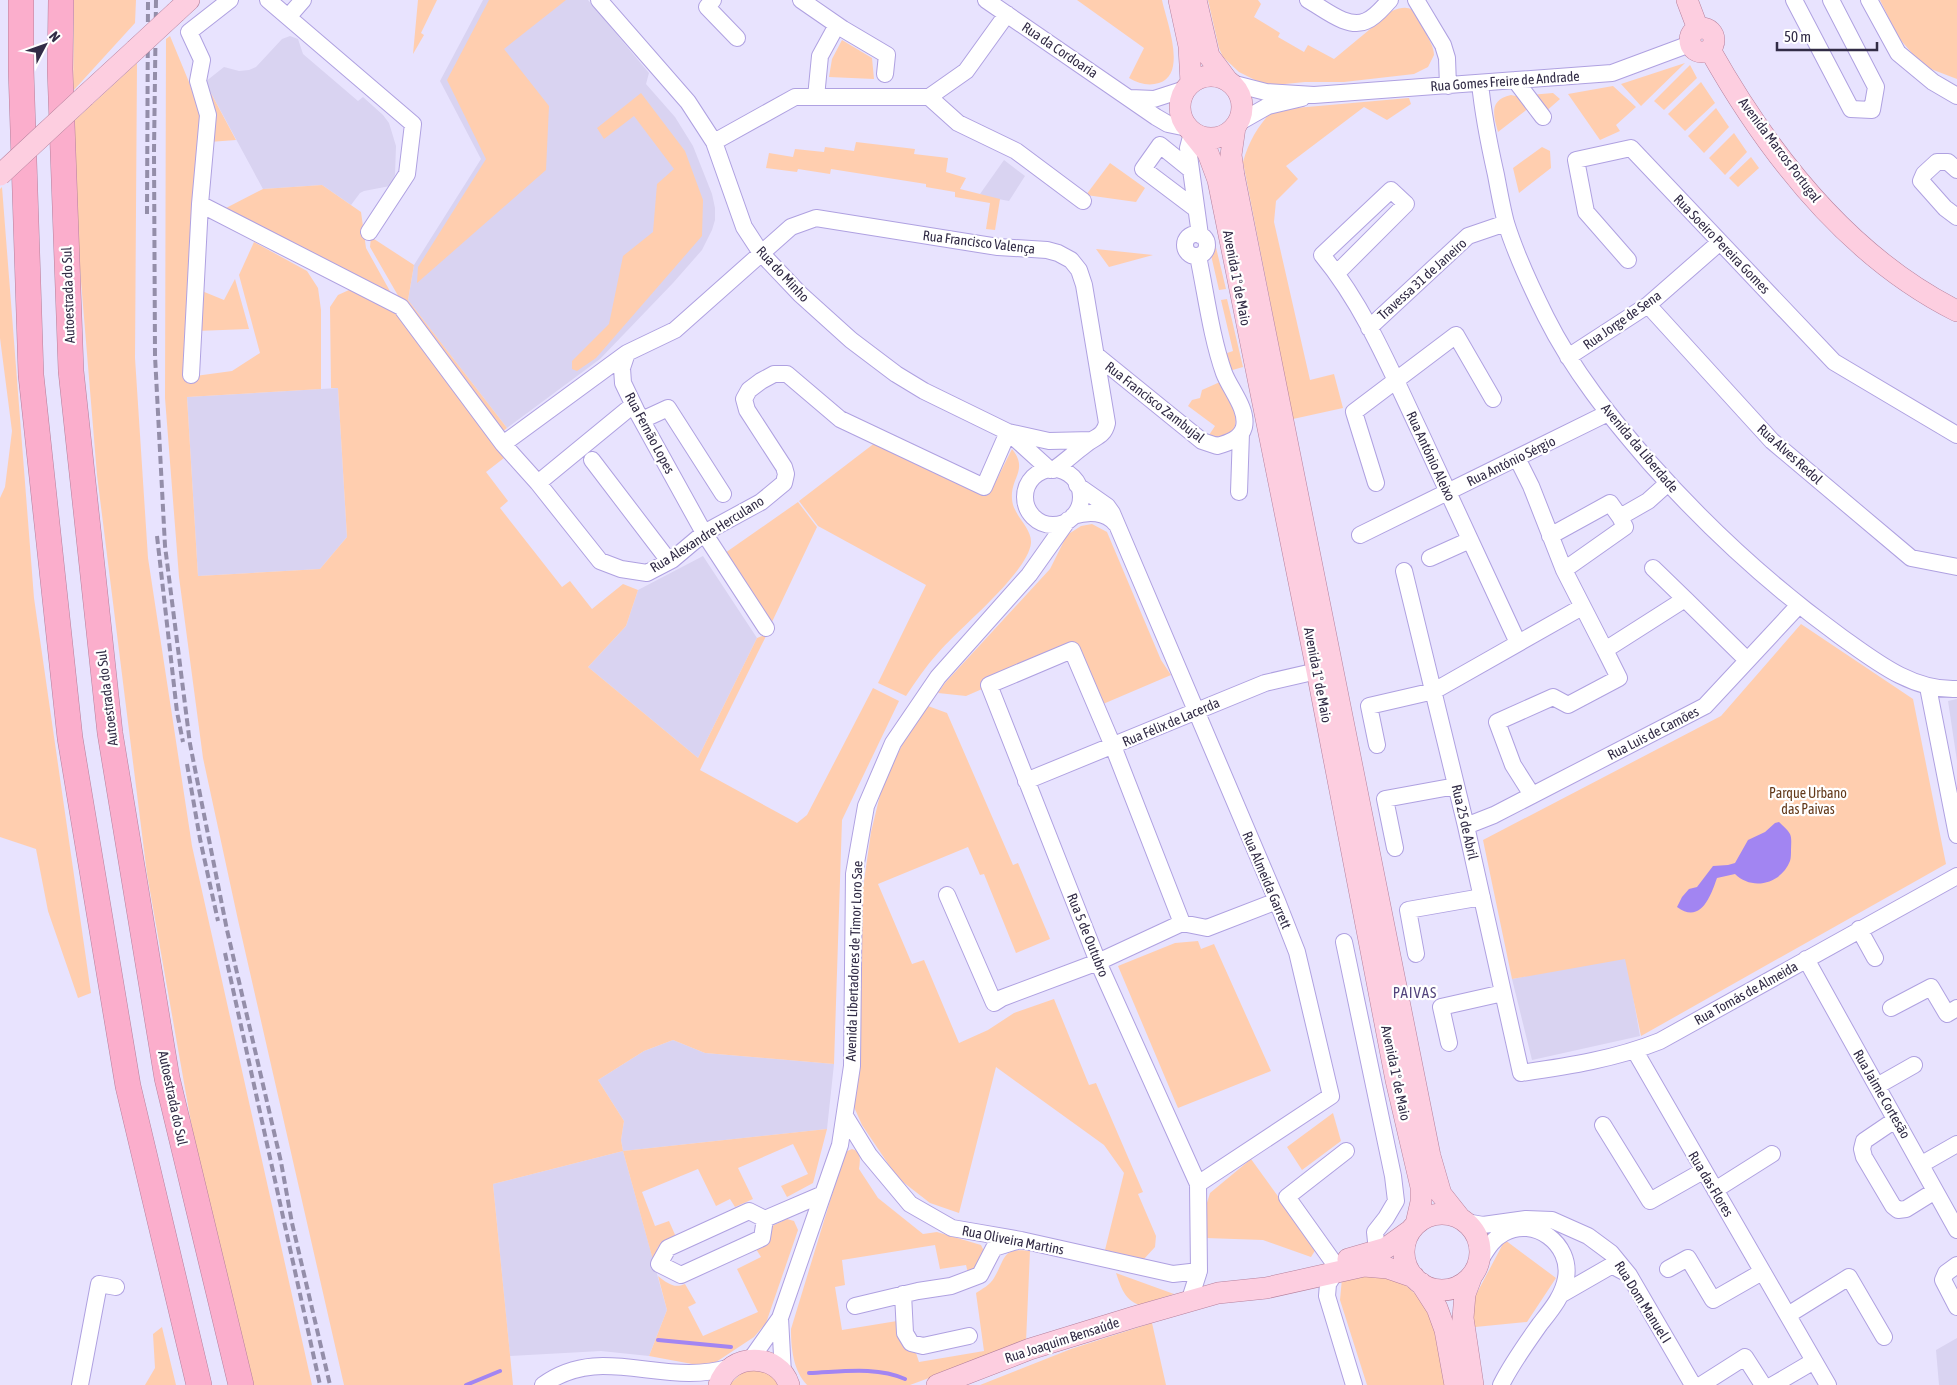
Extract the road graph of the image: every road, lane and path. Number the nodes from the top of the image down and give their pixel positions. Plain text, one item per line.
1 (21, 0) edge
2 (61, 0) edge
3 (230, 0) edge
4 (268, 0) edge
5 (303, 0) edge
6 (599, 0) edge
7 (713, 0) edge
8 (801, 0) edge
9 (1179, 0) edge
10 (1196, 0) edge
11 (1308, 0) edge
12 (1390, 0) edge
13 (1416, 0) edge
14 (1687, 0) edge
15 (1794, 0) edge
16 (1831, 0) edge
17 (1869, 0) edge
18 (997, 5) edge
19 (182, 6) edge
20 (289, 16) junction
21 (837, 24) junction
22 (737, 38) dead end
23 (1700, 41) junction
24 (886, 74) dead end
25 (1515, 80) junction
26 (1229, 82) junction
27 (1480, 83) junction
28 (1188, 86) junction
29 (1448, 86) junction
30 (1314, 95) junction
31 (1957, 96) edge
32 (816, 97) junction
33 (929, 97) junction
34 (1132, 99) junction
35 (1543, 117) dead end
36 (1236, 125) junction
37 (1189, 130) junction
38 (714, 142) junction
39 (1190, 170) junction
40 (1957, 170) edge
41 (0, 174) edge
42 (1083, 201) dead end
43 (200, 204) junction
44 (1196, 209) junction
45 (1957, 217) edge
46 (1506, 222) junction
47 (369, 232) dead end
48 (1720, 242) junction
49 (761, 253) junction
50 (1628, 260) dead end
51 (1336, 273) junction
52 (1648, 304) junction
53 (1957, 310) edge
54 (1369, 328) junction
55 (626, 353) junction
56 (1096, 355) junction
57 (1568, 357) junction
58 (191, 375) dead end
59 (1396, 381) junction
60 (1493, 399) dead end
61 (634, 405) junction
62 (1608, 413) junction
63 (642, 420) junction
64 (1008, 432) junction
65 (1241, 433) junction
66 (1957, 435) edge
67 (1092, 440) junction
68 (504, 444) junction
69 (1027, 451) junction
70 (1079, 451) junction
71 (1517, 458) junction
72 (592, 460) dead end
73 (1051, 470) junction
74 (538, 483) junction
75 (1376, 483) dead end
76 (1668, 483) junction
77 (1028, 484) junction
78 (1077, 484) junction
79 (1240, 492) dead end
80 (1448, 492) junction
81 (723, 494) dead end
82 (1030, 513) junction
83 (1620, 517) junction
84 (1071, 518) junction
85 (1117, 526) junction
86 (704, 533) junction
87 (1360, 535) dead end
88 (1550, 536) junction
89 (1470, 540) junction
90 (1430, 558) dead end
91 (669, 561) junction
92 (1038, 562) junction
93 (1957, 567) edge
94 (1653, 568) dead end
95 (1564, 570) junction
96 (1404, 571) dead end
97 (1684, 599) junction
98 (1799, 605) junction
99 (1582, 607) junction
100 (766, 628) dead end
101 (1518, 643) junction
102 (1605, 650) junction
103 (1747, 660) junction
104 (1318, 671) junction
105 (1928, 687) junction
106 (1957, 688) edge
107 (1434, 691) junction
108 (1195, 711) junction
109 (1377, 745) dead end
110 (1113, 746) junction
111 (1026, 781) junction
112 (1456, 786) junction
113 (1532, 795) junction
114 (1466, 826) junction
115 (1957, 835) edge
116 (1395, 848) dead end
117 (1957, 876) edge
118 (947, 895) dead end
119 (1482, 897) junction
120 (1277, 901) junction
121 (1182, 923) junction
122 (1859, 929) junction
123 (1344, 942) dead end
124 (1416, 954) dead end
125 (1875, 958) dead end
126 (1806, 959) junction
127 (1098, 962) junction
128 (1503, 993) junction
129 (1891, 1008) dead end
130 (1957, 1008) edge
131 (1449, 1043) dead end
132 (1635, 1052) junction
133 (1914, 1065) dead end
134 (1521, 1073) joint
135 (1876, 1086) junction
136 (845, 1116) junction
137 (1896, 1120) junction
138 (1603, 1125) dead end
139 (1957, 1144) edge
140 (1346, 1152) dead end
141 (1772, 1154) dead end
142 (1922, 1164) junction
143 (1703, 1171) junction
144 (1198, 1184) junction
145 (1715, 1190) junction
146 (1935, 1191) junction
147 (823, 1194) junction
148 (764, 1219) junction
149 (1463, 1220) junction
150 (1414, 1228) junction
151 (1957, 1230) edge
152 (1021, 1240) junction
153 (1377, 1251) junction
154 (1957, 1265) edge
155 (1335, 1268) junction
156 (1668, 1269) dead end
157 (1475, 1270) junction
158 (1199, 1271) junction
159 (1762, 1272) junction
160 (1629, 1275) junction
161 (1306, 1280) junction
162 (1417, 1280) junction
163 (116, 1287) dead end
164 (1221, 1293) junction
165 (903, 1294) junction
166 (1562, 1294) junction
167 (1327, 1296) junction
168 (1189, 1302) junction
169 (855, 1306) dead end
170 (1957, 1307) edge
171 (1788, 1315) junction
172 (780, 1318) junction
173 (968, 1336) dead end
174 (1884, 1337) dead end
175 (751, 1359) junction
176 (1814, 1361) junction
177 (732, 1367) junction
178 (655, 1370) junction
179 (788, 1381) edge
180 (80, 1385) edge
181 (198, 1385) edge
182 (241, 1385) edge
183 (543, 1385) edge
184 (687, 1385) edge
185 (720, 1385) edge
186 (937, 1385) edge
187 (1354, 1385) edge
188 (1455, 1385) edge
189 (1473, 1385) edge
190 (1501, 1385) edge
191 (1693, 1385) edge
192 (1701, 1385) edge
193 (1763, 1385) edge
194 (1773, 1385) edge
195 (1828, 1385) edge

1 - 181 highway
2 - 182 highway, Autoestrada do Sul
3 - 43 street
4 - 20 street
5 - 20 street
6 - 38 street, Rua do Minho
7 - 22 street
8 - 21 street
9 - 28 main road
10 - 26 main road
11 - 12 street
13 - 29 street
14 - 23 main road, Avenida Marcos Portugal
15 - 16 street
17 - 31 street
18 - 33 street
18 - 34 street, Rua da Cordoaria
19 - 41 main road, bridge
20 - 47 street
21 - 24 street
21 - 32 street
23 - 25 street, Rua Gomes Freire de Andrade
23 - 53 main road, Avenida Marcos Portugal
25 - 27 street, Rua Gomes Freire de Andrade
25 - 35 street
26 - 28 main road
26 - 30 street
26 - 36 main road
27 - 29 street, Rua Gomes Freire de Andrade
27 - 46 street, Avenida da Liberdade
28 - 34 street
28 - 37 main road
29 - 30 street, Rua Gomes Freire de Andrade
30 - 36 street
32 - 33 street
32 - 38 street
33 - 42 street
34 - 37 street, Rua da Cordoaria
36 - 37 main road
36 - 149 main road, Avenida 1º de Maio
37 - 39 street
37 - 104 main road, Avenida 1º de Maio
38 - 49 street, Rua do Minho
39 - 44 street
39 - 44 street
40 - 45 street
43 - 58 street
43 - 68 street, Rua Alexandre Herculano
44 - 65 street
46 - 54 street, Travessa 31 de Janeiro
46 - 57 street, Avenida da Liberdade
48 - 50 street, Rua Soeiro Pereira Gomes
48 - 52 street, Rua Jorge de Sena
48 - 66 street, Rua Soeiro Pereira Gomes
49 - 55 street
49 - 56 street, Rua Francisco Valença
49 - 64 street, Rua do Minho
51 - 51 street, Rua António Aleixo
51 - 54 street, Rua António Aleixo
52 - 57 street, Rua Jorge de Sena
52 - 93 street, Rua Alves Redol
54 - 59 street, Rua António Aleixo
55 - 61 street, Rua Fernão Lopes
55 - 68 street
56 - 65 street, Rua Francisco Zambujal
56 - 67 street, Rua Francisco Valença
57 - 62 street, Avenida da Liberdade
59 - 60 street
59 - 75 street
59 - 80 street, Rua António Aleixo
61 - 63 street, Rua Fernão Lopes
61 - 74 street
62 - 71 street, Rua António Sérgio
62 - 76 street, Avenida da Liberdade
63 - 81 street
63 - 86 street, Rua Fernão Lopes
64 - 67 street
64 - 69 street, Rua do Minho
64 - 86 street, Rua Alexandre Herculano
65 - 79 street
67 - 70 street
68 - 74 street, Rua Alexandre Herculano
69 - 73 street, Rua do Minho
69 - 77 street
70 - 73 street
70 - 78 street
71 - 80 street, Rua António Sérgio
71 - 88 street
72 - 91 street
73 - 77 street
73 - 78 street
74 - 91 street, Rua Alexandre Herculano
76 - 83 street
76 - 98 street, Avenida da Liberdade
77 - 82 street
78 - 84 street
78 - 85 street, Rua Almeida Garrett
80 - 87 street, Rua António Sérgio
80 - 89 street, Rua António Aleixo
82 - 84 street
82 - 92 street
83 - 88 street
83 - 95 street
84 - 85 street
84 - 92 street, Avenida Libertadores de Timor Loro Sae
85 - 108 street, Rua Almeida Garrett
86 - 91 street, Rua Alexandre Herculano
86 - 100 street, Rua Fernão Lopes
88 - 95 street
89 - 90 street
89 - 101 street, Rua António Aleixo
92 - 136 street, Avenida Libertadores de Timor Loro Sae
94 - 97 street
95 - 99 street
96 - 107 street, Rua 25 de Abril
97 - 102 street
97 - 103 street
98 - 103 street, Rua Luis de Camões
98 - 105 street, Avenida da Liberdade
99 - 101 street
99 - 102 street
101 - 107 street
102 - 113 street
103 - 113 street, Rua Luis de Camões
104 - 108 street, Rua Félix de Lacerda
104 - 150 main road, Avenida 1º de Maio
105 - 106 street, Avenida da Liberdade
105 - 115 street
107 - 109 street
107 - 112 street, Rua 25 de Abril
108 - 110 street, Rua Félix de Lacerda
108 - 120 street, Rua Almeida Garrett
110 - 111 street, Rua Félix de Lacerda
110 - 111 street, Rua 5 de Outubro
110 - 121 street
111 - 127 street, Rua 5 de Outubro
112 - 114 street, Rua 25 de Abril
112 - 116 street
113 - 114 street, Rua Luis de Camões
114 - 119 street, Rua 25 de Abril
117 - 122 street, Rua Tomás de Almeida
118 - 127 street
119 - 124 street
119 - 128 street, Rua 25 de Abril
120 - 121 street
120 - 144 street, Rua Almeida Garrett
121 - 127 street
122 - 125 street
122 - 126 street, Rua Tomás de Almeida
123 - 153 street
126 - 132 street, Rua Tomás de Almeida
126 - 135 street, Rua Jaime Cortesão
127 - 144 street, Rua 5 de Outubro
128 - 131 street
128 - 134 street, Rua 25 de Abril
129 - 130 street
132 - 134 street, Rua Tomás de Almeida
132 - 143 street, Rua das Flores
133 - 135 street
135 - 137 street, Rua Jaime Cortesão
136 - 147 street, Avenida Libertadores de Timor Loro Sae
136 - 152 street, Rua Oliveira Martins
137 - 142 street, Rua Jaime Cortesão
137 - 146 street
138 - 143 street
139 - 142 street
140 - 155 street
141 - 145 street
142 - 146 street, Rua Jaime Cortesão
143 - 145 street, Rua das Flores
144 - 158 street, Rua 5 de Outubro
145 - 159 street, Rua das Flores
146 - 151 street, Rua Jaime Cortesão
147 - 148 street
147 - 172 street, Avenida Libertadores de Timor Loro Sae
148 - 148 street
149 - 150 main road
149 - 157 main road
149 - 160 street, Rua Dom Manuel I
150 - 153 main road
150 - 162 main road
152 - 158 street, Rua Oliveira Martins
152 - 165 street
153 - 155 main road
154 - 170 street
155 - 161 main road
155 - 162 main road
155 - 164 main road
155 - 167 street
156 - 159 street
157 - 162 main road
157 - 166 street
157 - 189 main road
158 - 164 street
158 - 168 street
159 - 171 street, Rua das Flores
160 - 166 street
160 - 191 street, Rua Dom Manuel I
161 - 164 main road
161 - 167 street
162 - 188 main road
163 - 180 street
164 - 168 main road
165 - 169 street
165 - 173 street
166 - 190 street
167 - 187 street
168 - 186 main road, Rua Joaquim Bensaúde
171 - 174 street
171 - 176 street, Rua das Flores
172 - 175 street, Avenida Libertadores de Timor Loro Sae
172 - 179 street, Avenida Libertadores de Timor Loro Sae
175 - 177 main road
175 - 179 main road
176 - 194 street
176 - 195 street, Rua das Flores
177 - 178 street
177 - 185 main road
178 - 183 street
178 - 184 street
192 - 193 street

